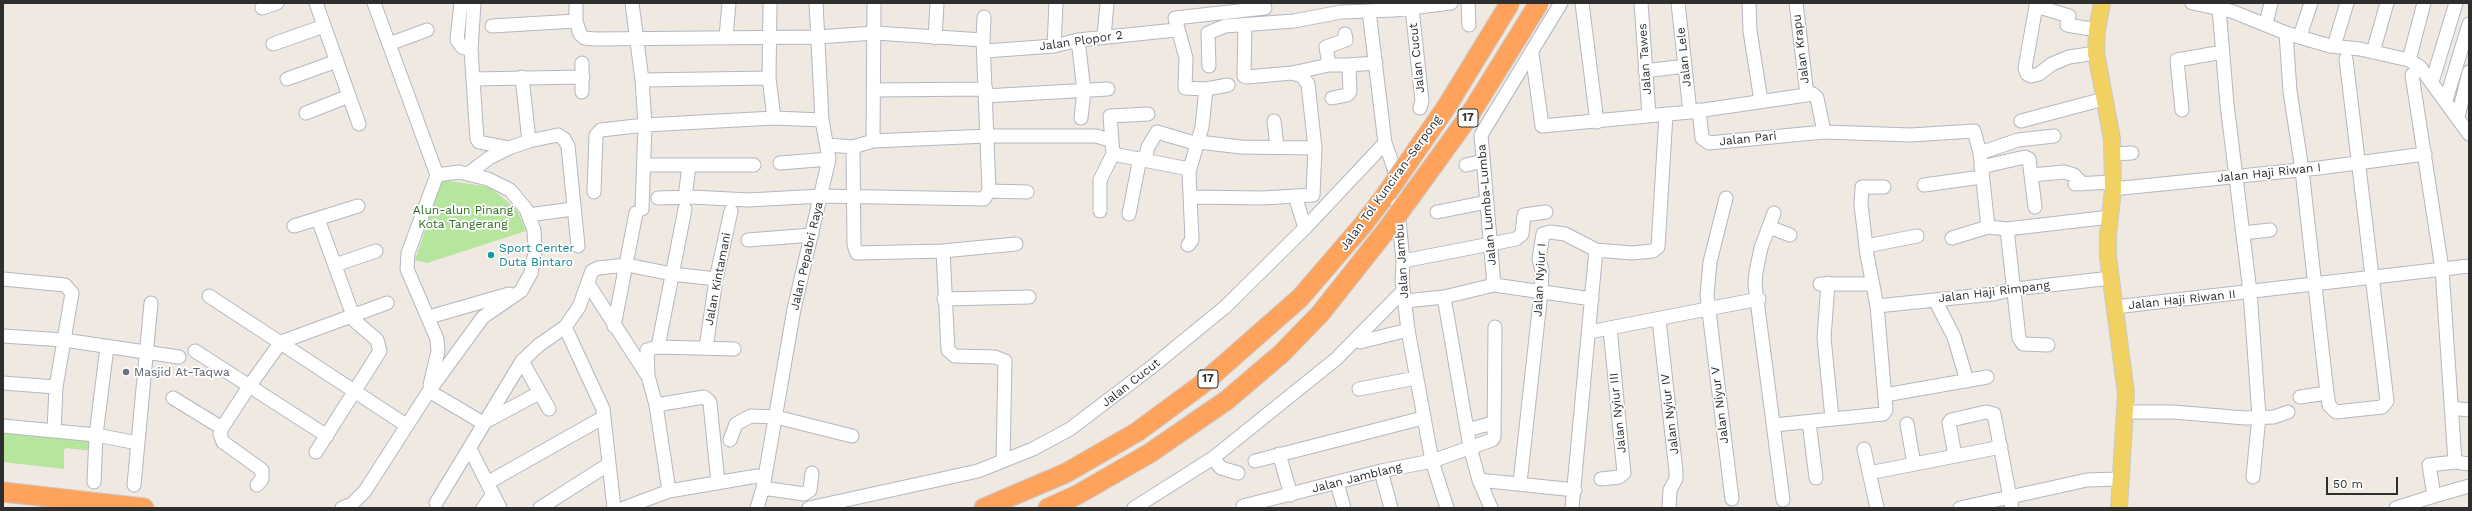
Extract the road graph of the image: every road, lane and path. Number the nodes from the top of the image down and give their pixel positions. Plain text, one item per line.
1 (277, 3) edge
2 (316, 3) edge
3 (374, 3) edge
4 (461, 3) edge
5 (474, 3) edge
6 (576, 3) edge
7 (632, 3) edge
8 (729, 3) edge
9 (770, 3) edge
10 (816, 3) edge
11 (874, 3) edge
12 (1056, 3) edge
13 (1108, 3) edge
14 (1451, 3) edge
15 (1468, 3) edge
16 (1510, 3) edge
17 (1540, 3) edge
18 (1561, 3) edge
19 (1582, 3) edge
20 (1641, 3) edge
21 (1678, 3) edge
22 (1749, 3) edge
23 (1796, 3) edge
24 (2102, 3) edge
25 (2192, 3) edge
26 (2271, 3) edge
27 (2311, 3) edge
28 (2347, 3) edge
29 (2386, 3) edge
30 (2424, 3) edge
31 (2456, 3) edge
32 (937, 4) edge
33 (1265, 5) edge
34 (1430, 5) edge
35 (1395, 7) edge
36 (262, 8) dead end
37 (1328, 8) edge
38 (1362, 8) edge
39 (1412, 8) junction
40 (2220, 8) junction
41 (984, 16) dead end
42 (576, 21) junction
43 (1267, 23) junction
44 (2266, 24) junction
45 (2469, 24) edge
46 (1245, 25) junction
47 (324, 26) junction
48 (492, 26) dead end
49 (1469, 26) dead end
50 (427, 30) dead end
51 (1176, 30) junction
52 (2097, 30) junction
53 (875, 33) junction
54 (2286, 33) junction
55 (1345, 34) dead end
56 (2300, 36) junction
57 (726, 37) junction
58 (768, 37) junction
59 (817, 37) junction
60 (1104, 37) junction
61 (935, 38) junction
62 (636, 39) junction
63 (1078, 40) junction
64 (273, 44) dead end
65 (389, 44) junction
66 (984, 46) junction
67 (1054, 46) junction
68 (2334, 46) junction
69 (472, 50) junction
70 (2223, 52) junction
71 (2374, 52) junction
72 (1532, 53) junction
73 (2096, 53) junction
74 (2346, 59) dead end
75 (2409, 60) junction
76 (336, 61) junction
77 (582, 63) dead end
78 (1376, 63) junction
79 (1347, 65) junction
80 (1209, 66) dead end
81 (1329, 66) junction
82 (1685, 66) junction
83 (1645, 71) junction
84 (2469, 72) edge
85 (1292, 74) junction
86 (2412, 75) dead end
87 (522, 77) junction
88 (583, 77) junction
89 (770, 78) junction
90 (287, 79) dead end
91 (473, 79) junction
92 (642, 80) junction
93 (2432, 82) junction
94 (1228, 85) dead end
95 (1206, 88) junction
96 (874, 90) junction
97 (1108, 90) dead end
98 (1084, 91) junction
99 (582, 92) dead end
100 (986, 92) junction
101 (1807, 95) junction
102 (349, 96) junction
103 (1332, 98) dead end
104 (2104, 99) junction
105 (2446, 100) junction
106 (1761, 101) junction
107 (1420, 108) dead end
108 (2182, 110) dead end
109 (1695, 111) junction
110 (306, 113) dead end
111 (1148, 114) dead end
112 (1666, 114) junction
113 (1649, 115) junction
114 (2458, 116) junction
115 (774, 118) junction
116 (1081, 118) dead end
117 (822, 120) junction
118 (1274, 121) dead end
119 (2021, 121) dead end
120 (1597, 122) junction
121 (359, 124) dead end
122 (645, 125) junction
123 (1824, 132) junction
124 (2469, 134) edge
125 (987, 136) junction
126 (2054, 136) dead end
127 (873, 140) junction
128 (1110, 140) junction
129 (529, 141) junction
130 (1198, 143) junction
131 (1385, 143) junction
132 (828, 145) junction
133 (853, 147) junction
134 (1277, 147) junction
135 (509, 148) junction
136 (1315, 148) junction
137 (1980, 153) junction
138 (2132, 153) dead end
139 (1113, 154) junction
140 (2113, 154) junction
141 (2425, 154) junction
142 (830, 158) junction
143 (1142, 159) junction
144 (1483, 161) junction
145 (2358, 162) junction
146 (780, 163) dead end
147 (645, 165) junction
148 (754, 165) dead end
149 (1466, 165) dead end
150 (689, 166) junction
151 (1189, 169) junction
152 (2302, 170) junction
153 (1982, 172) junction
154 (468, 174) junction
155 (437, 175) junction
156 (2032, 175) junction
157 (2236, 176) junction
158 (1924, 185) dead end
159 (2113, 186) junction
160 (1884, 187) dead end
161 (989, 191) junction
162 (594, 192) dead end
163 (1027, 192) dead end
164 (821, 196) junction
165 (1191, 197) junction
166 (658, 198) dead end
167 (855, 198) junction
168 (1726, 198) dead end
169 (1296, 199) junction
170 (1487, 202) junction
171 (685, 203) junction
172 (358, 206) dead end
173 (1323, 206) junction
174 (2035, 207) dead end
175 (573, 209) junction
176 (731, 211) dead end
177 (1100, 211) dead end
178 (1437, 212) dead end
179 (1546, 212) dead end
180 (1774, 213) dead end
181 (1130, 214) dead end
182 (528, 215) junction
183 (2110, 216) junction
184 (318, 219) junction
185 (294, 226) dead end
186 (1769, 227) junction
187 (1988, 227) junction
188 (1305, 228) junction
189 (2006, 229) junction
190 (2270, 230) dead end
191 (2243, 233) junction
192 (812, 235) junction
193 (1790, 235) dead end
194 (1917, 236) dead end
195 (1952, 238) dead end
196 (748, 240) dead end
197 (1490, 243) junction
198 (1016, 244) dead end
199 (1188, 245) dead end
200 (578, 246) dead end
201 (1866, 246) junction
202 (1596, 250) junction
203 (943, 251) junction
204 (376, 252) dead end
205 (1403, 261) junction
206 (335, 265) junction
207 (627, 265) junction
208 (2469, 266) edge
209 (2442, 270) junction
210 (672, 274) junction
211 (2373, 276) junction
212 (2110, 278) junction
213 (3, 279) edge
214 (716, 279) junction
215 (1872, 284) junction
216 (589, 285) junction
217 (1494, 285) junction
218 (2313, 286) junction
219 (2015, 289) junction
220 (520, 291) junction
221 (1541, 292) junction
222 (2250, 292) junction
223 (209, 296) dead end
224 (1404, 296) junction
225 (1029, 297) dead end
226 (1444, 297) junction
227 (944, 299) junction
228 (1592, 299) junction
229 (1759, 299) junction
230 (1935, 300) junction
231 (151, 303) dead end
232 (387, 303) dead end
233 (1877, 306) junction
234 (2115, 308) junction
235 (1708, 310) junction
236 (353, 314) junction
237 (429, 317) junction
238 (1659, 320) junction
239 (614, 326) junction
240 (565, 327) junction
241 (1495, 327) dead end
242 (1610, 328) junction
243 (1408, 330) junction
244 (1589, 332) junction
245 (3, 336) edge
246 (64, 340) junction
247 (281, 342) junction
248 (1360, 342) dead end
249 (2048, 345) dead end
250 (107, 347) junction
251 (652, 348) junction
252 (706, 348) junction
253 (734, 349) dead end
254 (195, 351) dead end
255 (632, 351) junction
256 (147, 353) junction
257 (179, 357) dead end
258 (522, 361) junction
259 (648, 376) junction
260 (1986, 377) dead end
261 (1416, 378) junction
262 (1967, 382) junction
263 (3, 383) edge
264 (250, 385) junction
265 (56, 387) junction
266 (1359, 389) dead end
267 (429, 391) junction
268 (356, 392) junction
269 (539, 393) junction
270 (2327, 393) junction
271 (1885, 395) junction
272 (2300, 397) dead end
273 (173, 398) dead end
274 (656, 405) junction
275 (549, 408) dead end
276 (2452, 408) junction
277 (2469, 410) edge
278 (2126, 412) junction
279 (2288, 412) dead end
280 (2259, 416) junction
281 (604, 417) junction
282 (776, 417) junction
283 (1423, 418) junction
284 (1832, 418) junction
285 (1809, 422) junction
286 (483, 423) junction
287 (1493, 423) junction
288 (1906, 424) dead end
289 (406, 425) junction
290 (1774, 425) junction
291 (3, 426) edge
292 (222, 428) junction
293 (1467, 430) junction
294 (54, 431) junction
295 (96, 435) junction
296 (327, 436) junction
297 (852, 436) dead end
298 (730, 440) dead end
299 (138, 443) junction
300 (1470, 447) junction
301 (2001, 447) junction
302 (470, 449) junction
303 (1864, 449) dead end
304 (316, 452) dead end
305 (1279, 454) junction
306 (1955, 456) junction
307 (1213, 458) junction
308 (1003, 461) junction
309 (1255, 461) dead end
310 (1432, 461) junction
311 (2455, 462) junction
312 (609, 464) junction
313 (1914, 464) junction
314 (2469, 464) edge
315 (1381, 471) junction
316 (812, 473) dead end
317 (1238, 473) dead end
318 (1869, 473) junction
319 (757, 476) dead end
320 (2253, 477) dead end
321 (1816, 478) dead end
322 (2120, 478) junction
323 (1601, 479) dead end
324 (1479, 480) junction
325 (94, 482) dead end
326 (718, 483) junction
327 (1337, 483) junction
328 (1520, 483) junction
329 (134, 485) dead end
330 (257, 485) dead end
331 (2469, 486) edge
332 (490, 488) junction
333 (763, 488) junction
334 (1575, 490) junction
335 (669, 491) junction
336 (3, 492) edge
337 (1291, 495) junction
338 (2434, 496) junction
339 (1732, 499) dead end
340 (1783, 500) dead end
341 (2011, 502) edge
342 (436, 503) dead end
343 (1243, 506) dead end
344 (144, 508) edge
345 (342, 508) edge
346 (483, 508) edge
347 (500, 508) edge
348 (540, 508) edge
349 (614, 508) edge
350 (624, 508) edge
351 (757, 508) edge
352 (809, 508) edge
353 (984, 508) edge
354 (1048, 508) edge
355 (1134, 508) edge
356 (1344, 508) edge
357 (1391, 508) edge
358 (1447, 508) edge
359 (1491, 508) edge
360 (1572, 508) edge
361 (1670, 508) edge
362 (1877, 508) edge
363 (1960, 508) edge
364 (2120, 508) edge
365 (2396, 508) edge

1 - 36 street
2 - 47 street
3 - 65 street
4 - 69 street
5 - 69 street
6 - 42 street
7 - 62 street
8 - 57 street
9 - 58 street
10 - 59 street, Jalan Pepabri Raya
11 - 53 street
12 - 67 street
13 - 60 street
14 - 34 street
15 - 49 street
16 - 353 highway, Jalan Tol Kunciran–Serpong / 17, bridge
17 - 354 highway, Jalan Tol Kunciran–Serpong / 17, bridge
18 - 72 street, Jalan Lumba-Lumba
19 - 120 street
20 - 83 street, Jalan Tawes
21 - 82 street, Jalan Lele
22 - 106 street
23 - 101 street, Jalan Krapu
24 - 52 main road
25 - 40 street
26 - 44 street
27 - 56 street
28 - 68 street
29 - 71 street
30 - 75 street
31 - 93 street
32 - 61 street
33 - 43 street
33 - 51 street
34 - 39 street
35 - 38 street
35 - 39 street
37 - 38 street
37 - 43 street
38 - 78 street, Jalan Jambu
39 - 107 street, Jalan Cucut
40 - 44 street
40 - 70 street
41 - 66 street
42 - 48 street
42 - 62 street, Jalan Plopor 2
43 - 46 street
44 - 54 street
45 - 105 street
46 - 80 street
46 - 85 street
47 - 64 street
47 - 76 street
50 - 65 street
51 - 60 street, Jalan Plopor 2
51 - 95 street
52 - 73 main road
52 - 73 street
53 - 59 street, Jalan Plopor 2
53 - 61 street, Jalan Plopor 2
53 - 96 street
54 - 56 street
54 - 152 street
55 - 81 street
56 - 68 street
57 - 58 street, Jalan Plopor 2
57 - 62 street, Jalan Plopor 2
58 - 59 street, Jalan Plopor 2
58 - 89 street
59 - 117 street, Jalan Pepabri Raya
60 - 63 street, Jalan Plopor 2
61 - 66 street, Jalan Plopor 2
62 - 92 street
63 - 67 street, Jalan Plopor 2
63 - 98 street
65 - 155 street
66 - 67 street, Jalan Plopor 2
66 - 100 street
68 - 71 street
69 - 91 street
70 - 108 street
70 - 157 street
71 - 75 street
72 - 120 street
72 - 144 street, Jalan Lumba-Lumba
73 - 104 main road
74 - 145 street
75 - 93 street
76 - 90 street
76 - 102 street
77 - 88 street
78 - 79 street
78 - 131 street, Jalan Jambu
79 - 81 street
79 - 103 street
81 - 85 street
82 - 83 street
82 - 109 street, Jalan Lele
83 - 113 street, Jalan Tawes
84 - 114 street
85 - 136 street
86 - 141 street
87 - 88 street
87 - 91 street
87 - 129 street
88 - 99 street
89 - 92 street
89 - 115 street
91 - 135 street
92 - 122 street
93 - 105 street
94 - 95 street
95 - 130 street
96 - 100 street
96 - 127 street
97 - 98 street
98 - 100 street
98 - 116 street
100 - 125 street
101 - 106 street
101 - 123 street
102 - 110 street
102 - 121 street
104 - 119 street
104 - 140 main road
105 - 114 street
106 - 109 street
109 - 112 street
109 - 123 street, Jalan Pari
111 - 128 street
112 - 113 street
112 - 202 street, Jalan Nyiur I
113 - 120 street
114 - 124 street
115 - 117 street
115 - 122 street
117 - 132 street, Jalan Pepabri Raya
118 - 134 street
122 - 147 street
122 - 162 street
123 - 137 street, Jalan Pari
125 - 127 street
125 - 128 street
125 - 161 street
126 - 137 street
127 - 133 street
128 - 139 street
129 - 135 street
129 - 175 street
130 - 134 street
130 - 143 street
130 - 151 street
131 - 173 street, Jalan Cucut
131 - 205 street, Jalan Jambu
132 - 133 street
132 - 142 street, Jalan Pepabri Raya
133 - 167 street
134 - 136 street
135 - 154 street
136 - 169 street
137 - 153 street, Jalan Pari
138 - 140 street
139 - 143 street
139 - 177 street
140 - 159 main road
141 - 145 street, Jalan Haji Riwan I
141 - 209 street
142 - 146 street
142 - 164 street, Jalan Pepabri Raya
143 - 151 street
143 - 181 street
144 - 149 street
144 - 170 street, Jalan Lumba-Lumba
145 - 152 street, Jalan Haji Riwan I
145 - 211 street
147 - 150 street
147 - 207 street
148 - 150 street
150 - 171 street
151 - 165 street
152 - 157 street, Jalan Haji Riwan I
152 - 218 street
153 - 156 street
153 - 158 street
153 - 187 street, Jalan Pari
154 - 155 street
154 - 182 street
155 - 237 street
156 - 159 street, Jalan Haji Riwan I
156 - 174 street
157 - 159 street, Jalan Haji Riwan I
157 - 191 street
159 - 183 main road
160 - 201 street
161 - 163 street
161 - 167 street
164 - 167 street
164 - 171 street
164 - 192 street, Jalan Pepabri Raya
165 - 169 street
165 - 199 street
166 - 171 street
167 - 203 street
168 - 235 street, Jalan Niyur V
169 - 173 street
169 - 188 street
170 - 178 street
170 - 197 street, Jalan Lumba-Lumba
171 - 210 street
172 - 184 street
173 - 188 street, Jalan Cucut
175 - 182 street
175 - 200 street
176 - 214 street, Jalan Kintamani
179 - 197 street
180 - 186 street
182 - 220 street
183 - 189 street
183 - 212 main road
184 - 185 street
184 - 206 street
186 - 193 street
186 - 229 street
187 - 189 street
187 - 195 street
188 - 308 street, Jalan Cucut
189 - 219 street
190 - 191 street
191 - 222 street
192 - 196 street
192 - 282 street, Jalan Pepabri Raya
194 - 201 street
197 - 205 street
197 - 217 street, Jalan Lumba-Lumba
198 - 203 street
201 - 215 street
202 - 221 street, Jalan Nyiur I
202 - 228 street
203 - 227 street
204 - 206 street
205 - 224 street, Jalan Jambu
206 - 236 street
207 - 210 street
207 - 216 street
207 - 239 street
208 - 209 street, Jalan Haji Riwan II
209 - 211 street, Jalan Haji Riwan II
209 - 276 street
210 - 214 street
210 - 251 street
211 - 218 street, Jalan Haji Riwan II
211 - 270 street
212 - 219 street, Jalan Haji Rimpang
212 - 234 main road
213 - 246 street
214 - 252 street, Jalan Kintamani
215 - 233 street
215 - 284 street
216 - 239 street
216 - 240 street
217 - 221 street
217 - 226 street
218 - 222 street, Jalan Haji Riwan II
218 - 270 street
219 - 230 street, Jalan Haji Rimpang
219 - 249 street
220 - 237 street
220 - 267 street
221 - 228 street
221 - 328 street, Jalan Nyiur I
222 - 234 street, Jalan Haji Riwan II
222 - 280 street
223 - 247 street
224 - 226 street
224 - 243 street, Jalan Jambu
224 - 307 street
225 - 227 street
226 - 293 street
227 - 308 street
228 - 244 street
229 - 235 street
229 - 290 street
230 - 233 street, Jalan Haji Rimpang
230 - 262 street
231 - 256 street
232 - 236 street
233 - 271 street
234 - 278 main road
235 - 238 street
235 - 339 street, Jalan Niyur V
236 - 247 street
236 - 268 street
237 - 267 street
238 - 242 street
238 - 361 street, Jalan Nyiur IV
239 - 255 street
240 - 258 street
240 - 281 street
241 - 287 street, Jalan Jamblang
242 - 244 street
242 - 323 street, Jalan Nyiur III
243 - 248 street
243 - 261 street, Jalan Jambu
244 - 334 street
245 - 246 street
246 - 250 street
246 - 265 street
247 - 264 street
247 - 268 street
250 - 256 street
250 - 295 street
251 - 252 street
251 - 255 street
251 - 259 street
252 - 253 street
254 - 264 street
255 - 259 street
256 - 257 street
256 - 299 street
258 - 269 street
258 - 286 street
259 - 274 street
260 - 262 street
261 - 266 street
261 - 283 street, Jalan Jambu
262 - 271 street
263 - 265 street
264 - 292 street
264 - 296 street
265 - 294 street
267 - 286 street
267 - 289 street
268 - 289 street
268 - 296 street
269 - 275 street
269 - 286 street
270 - 272 street
271 - 284 street
273 - 292 street
274 - 326 street
274 - 335 street
276 - 277 street
276 - 311 street
278 - 280 street
278 - 322 main road
279 - 280 street
280 - 320 street
281 - 312 street
281 - 332 street
282 - 297 street
282 - 298 street
282 - 333 street, Jalan Pepabri Raya
283 - 305 street
283 - 310 street, Jalan Jambu
284 - 285 street
285 - 290 street
285 - 321 street
286 - 302 street
287 - 293 street
287 - 300 street, Jalan Jamblang
288 - 313 street
289 - 345 street
290 - 340 street
291 - 294 street
292 - 330 street
293 - 300 street
294 - 295 street
295 - 299 street
295 - 325 street
296 - 304 street
299 - 329 street
300 - 310 street, Jalan Jamblang
300 - 324 street
301 - 306 street
301 - 306 street
301 - 341 street
302 - 332 street
302 - 342 street
303 - 318 street
305 - 309 street
305 - 337 street
306 - 313 street
307 - 317 street
307 - 355 street
308 - 352 street, Jalan Cucut
310 - 315 street, Jalan Jamblang
310 - 358 street, Jalan Jambu
311 - 314 street
311 - 338 street
312 - 348 street
312 - 349 street
313 - 318 street
315 - 327 street, Jalan Jamblang
315 - 357 street
316 - 333 street
318 - 362 street
319 - 326 street
322 - 341 street
322 - 364 main road
324 - 328 street
324 - 359 street
326 - 335 street
327 - 337 street, Jalan Jamblang
327 - 356 street
328 - 334 street
331 - 338 street
332 - 346 street
332 - 347 street
333 - 351 street, Jalan Pepabri Raya
334 - 360 street
335 - 350 street
336 - 344 highway
337 - 343 street, Jalan Jamblang
338 - 365 street
341 - 363 street

